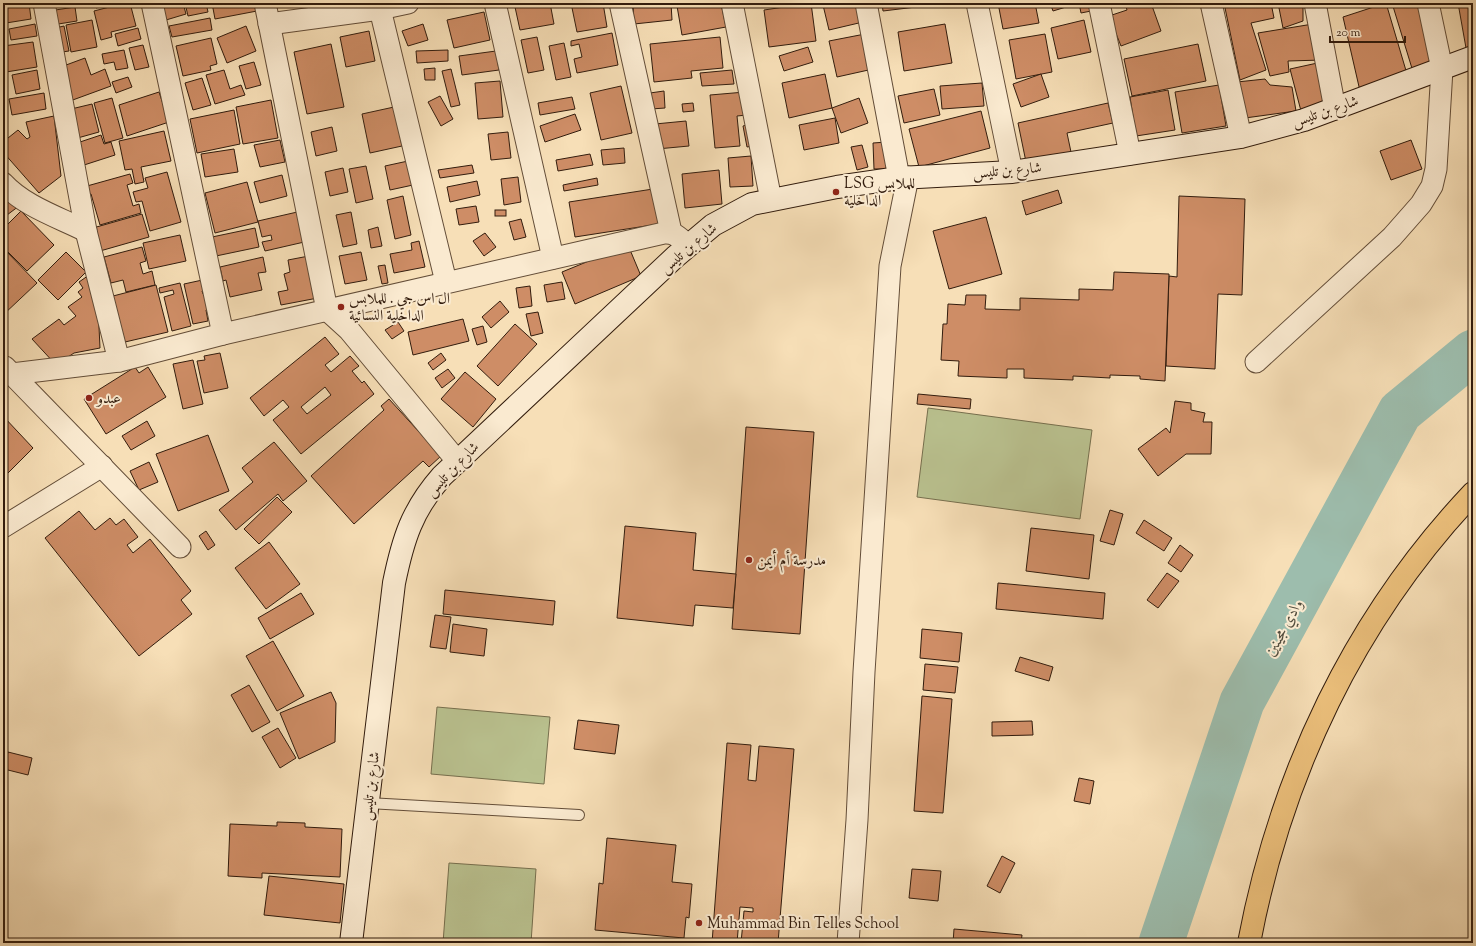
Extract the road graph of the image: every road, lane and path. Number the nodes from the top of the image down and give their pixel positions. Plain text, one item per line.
1 (44, 3) edge
2 (152, 3) edge
3 (265, 3) edge
4 (408, 3) edge
5 (495, 3) edge
6 (620, 3) edge
7 (732, 3) edge
8 (866, 3) edge
9 (977, 3) edge
10 (1099, 3) edge
11 (1211, 3) edge
12 (1314, 3) edge
13 (1428, 3) edge
14 (380, 9) junction
15 (269, 24) junction
16 (1473, 57) edge
17 (1442, 69) junction
18 (1335, 108) junction
19 (1241, 137) junction
20 (1130, 154) junction
21 (1012, 172) junction
22 (903, 177) junction
23 (3, 183) edge
24 (771, 200) junction
25 (86, 231) junction
26 (671, 232) junction
27 (688, 246) junction
28 (553, 258) junction
29 (446, 282) junction
30 (327, 310) junction
31 (223, 334) junction
32 (119, 361) junction
33 (1256, 362) dead end
34 (8, 370) edge
35 (458, 462) junction
36 (102, 466) junction
37 (1473, 493) edge
38 (3, 527) edge
39 (180, 547) dead end
40 (368, 803) junction
41 (579, 815) dead end
42 (351, 943) edge
43 (848, 943) edge
44 (1249, 943) edge

1 - 25 street
2 - 31 street
3 - 15 street
4 - 14 street
5 - 28 street
6 - 26 street
7 - 24 street
8 - 22 street
9 - 21 street
10 - 20 street
11 - 19 street
12 - 18 street
13 - 17 street
14 - 15 street
14 - 29 street
15 - 30 street
16 - 17 street, شارع بن تليس
17 - 18 street, شارع بن تليس
17 - 33 street
18 - 19 street, شارع بن تليس
19 - 20 street, شارع بن تليس
20 - 21 street, شارع بن تليس
21 - 22 street, شارع بن تليس
22 - 24 street, شارع بن تليس
22 - 43 street
23 - 25 street
24 - 27 street, شارع بن تليس
25 - 32 street
26 - 27 street
26 - 28 street
27 - 35 street, شارع بن تليس
28 - 29 street
29 - 30 street
30 - 31 street
30 - 35 street
31 - 32 street
32 - 34 street
34 - 36 street
35 - 40 street, شارع بن تليس
36 - 38 street
36 - 39 street
37 - 44 highway
40 - 41 lane
40 - 42 street, شارع بن تليس

